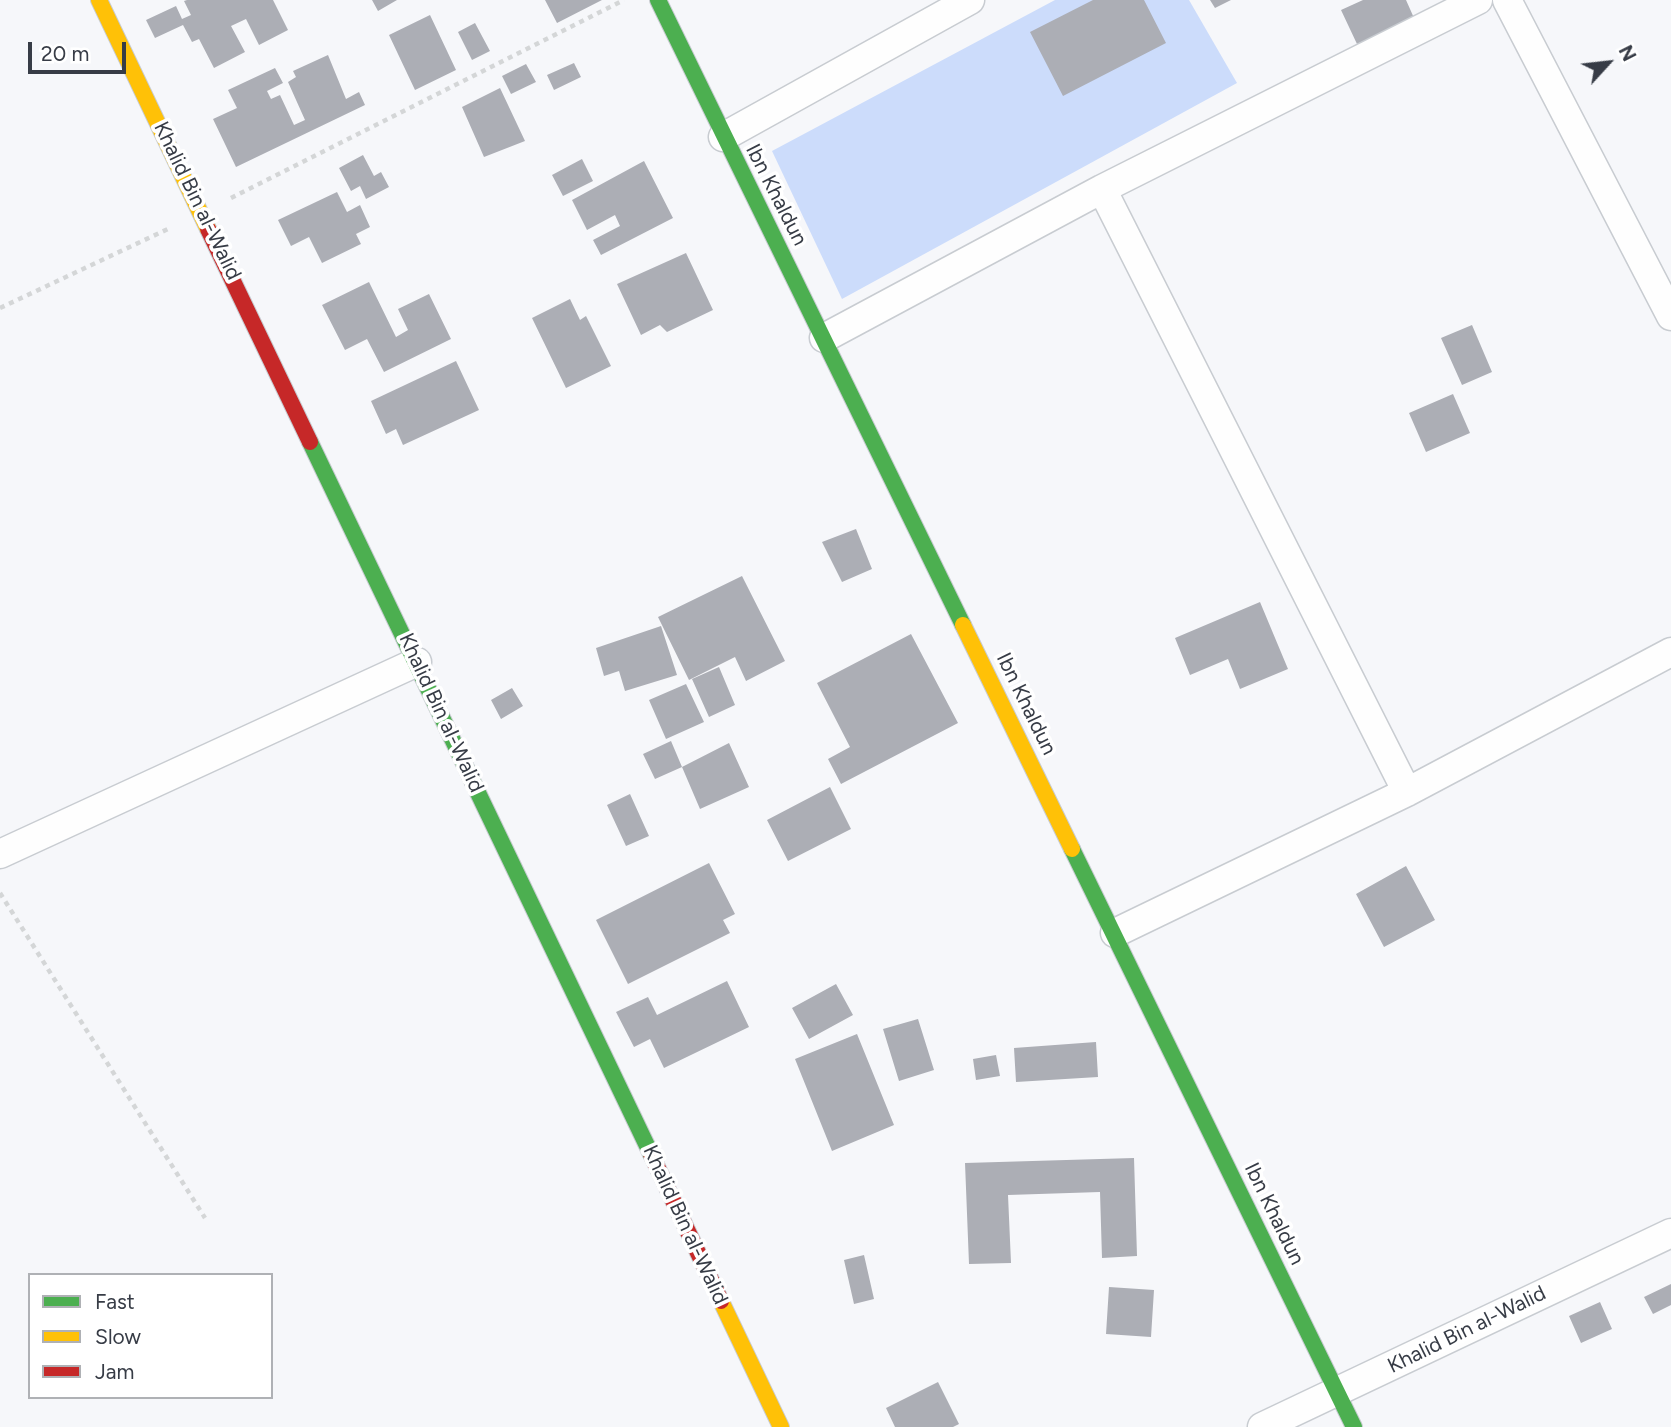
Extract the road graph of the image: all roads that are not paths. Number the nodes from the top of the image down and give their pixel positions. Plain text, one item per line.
1 (99, 0) edge
2 (658, 0) edge
3 (970, 0) edge
4 (1478, 0) edge
5 (1507, 0) edge
6 (723, 137) junction
7 (1102, 189) junction
8 (1671, 316) edge
9 (824, 338) junction
10 (1671, 652) edge
11 (417, 662) junction
12 (1407, 792) junction
13 (0, 854) edge
14 (1115, 933) junction
15 (1671, 1233) edge
16 (1337, 1392) junction
17 (781, 1427) edge
18 (1262, 1427) edge
19 (1354, 1427) edge

1 - 11 street, Khalid Bin al-Walid
2 - 6 street, Ibn Khaldun
3 - 6 street
4 - 7 street
5 - 8 street
6 - 9 street, Ibn Khaldun
7 - 9 street
7 - 12 street
9 - 14 street, Ibn Khaldun
10 - 12 street
11 - 13 street
11 - 17 street, Khalid Bin al-Walid
12 - 14 street
14 - 16 street, Ibn Khaldun
15 - 16 street, Khalid Bin al-Walid
16 - 18 street, Khalid Bin al-Walid
16 - 19 street, Ibn Khaldun

